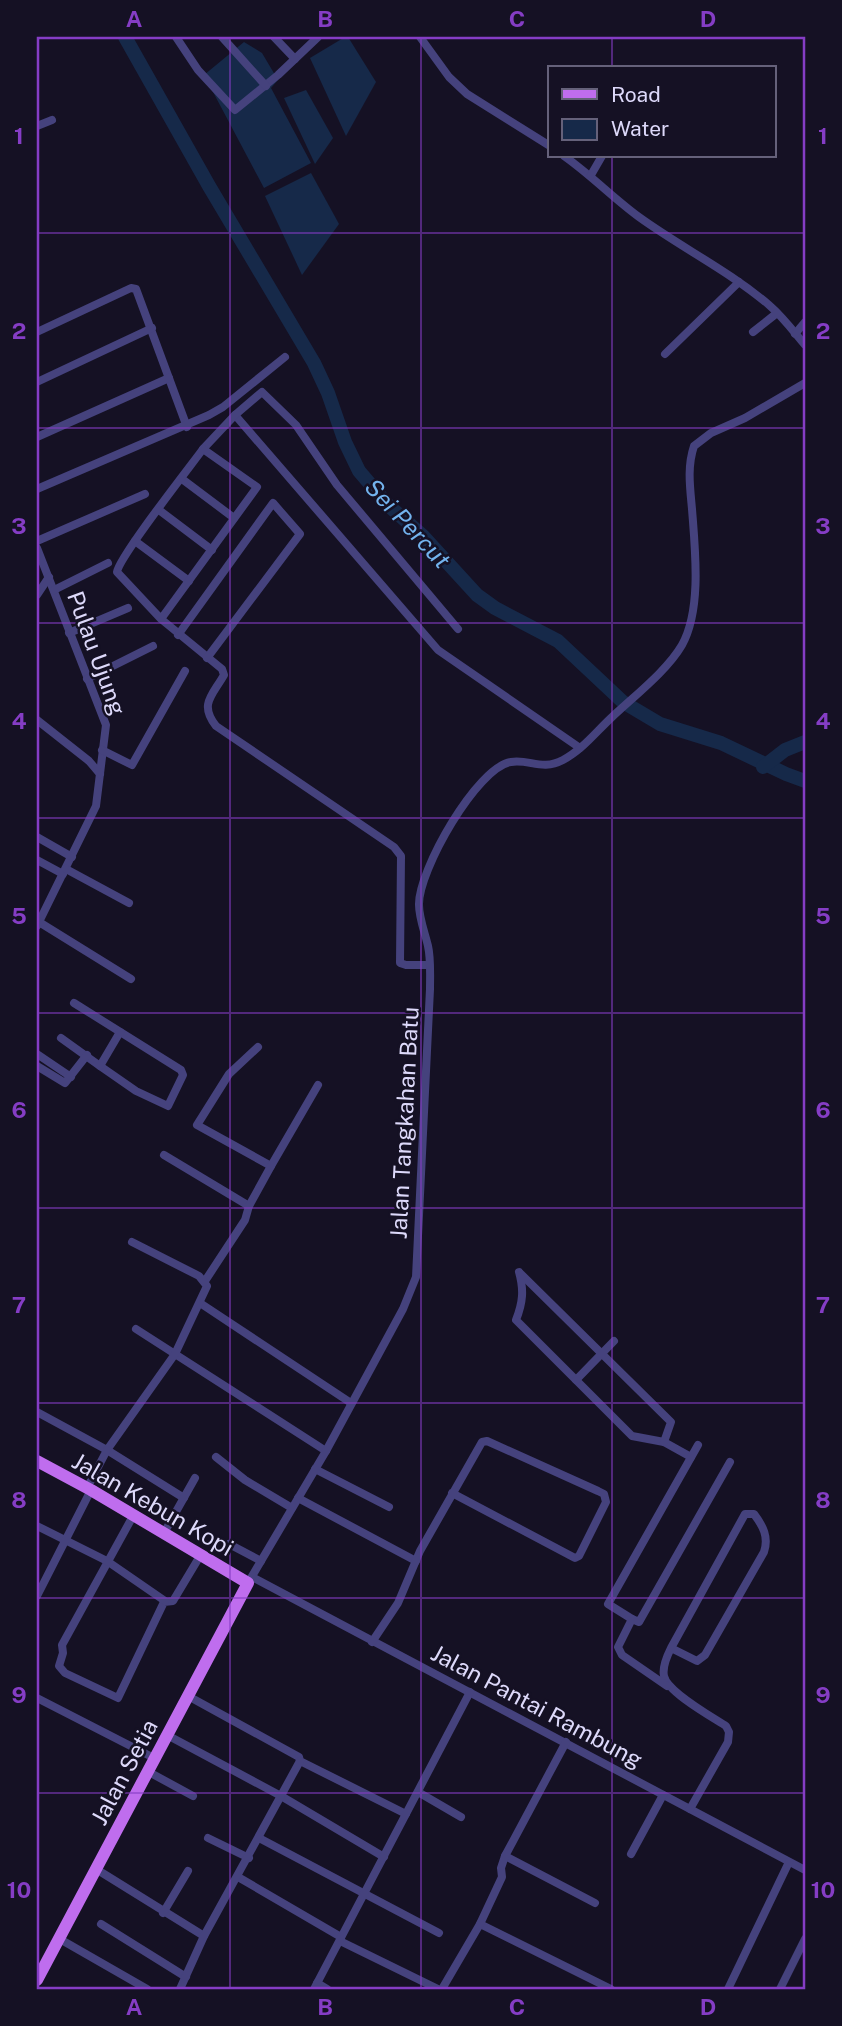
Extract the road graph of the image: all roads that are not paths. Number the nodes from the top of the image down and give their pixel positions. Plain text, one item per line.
1 (176, 37) edge
2 (222, 37) edge
3 (274, 37) edge
4 (318, 37) edge
5 (420, 37) edge
6 (295, 59) junction
7 (266, 86) junction
8 (52, 120) dead end
9 (37, 126) edge
10 (548, 145) edge
11 (567, 158) edge
12 (601, 158) edge
13 (591, 174) junction
14 (739, 282) junction
15 (777, 313) junction
16 (805, 322) edge
17 (152, 328) junction
18 (37, 332) edge
19 (753, 332) dead end
20 (795, 334) junction
21 (805, 345) edge
22 (665, 354) dead end
23 (285, 357) dead end
24 (169, 378) junction
25 (37, 382) edge
26 (805, 383) edge
27 (235, 415) junction
28 (187, 426) junction
29 (37, 437) edge
30 (203, 449) junction
31 (181, 479) junction
32 (37, 489) edge
33 (145, 494) dead end
34 (159, 510) junction
35 (234, 518) junction
36 (37, 541) edge
37 (135, 541) junction
38 (37, 548) edge
39 (212, 550) junction
40 (108, 563) dead end
41 (49, 577) junction
42 (189, 581) junction
43 (54, 590) junction
44 (37, 595) edge
45 (128, 608) dead end
46 (161, 619) junction
47 (458, 629) dead end
48 (69, 633) junction
49 (178, 635) junction
50 (153, 646) dead end
51 (207, 658) junction
52 (185, 671) dead end
53 (87, 679) junction
54 (37, 720) edge
55 (580, 748) junction
56 (102, 750) junction
57 (100, 774) junction
58 (37, 837) edge
59 (72, 857) junction
60 (37, 860) edge
61 (64, 872) junction
62 (129, 903) dead end
63 (38, 924) edge
64 (429, 965) junction
65 (131, 979) dead end
66 (74, 1003) dead end
67 (120, 1032) junction
68 (61, 1038) dead end
69 (258, 1047) dead end
70 (37, 1054) edge
71 (87, 1055) junction
72 (37, 1066) edge
73 (100, 1066) junction
74 (68, 1080) junction
75 (318, 1085) dead end
76 (164, 1155) dead end
77 (271, 1166) junction
78 (250, 1206) junction
79 (132, 1242) dead end
80 (205, 1281) junction
81 (200, 1303) junction
82 (136, 1329) dead end
83 (614, 1341) dead end
84 (175, 1354) junction
85 (601, 1354) junction
86 (576, 1380) junction
87 (351, 1403) junction
88 (37, 1412) edge
89 (664, 1442) junction
90 (698, 1445) dead end
91 (107, 1450) junction
92 (326, 1451) junction
93 (216, 1457) dead end
94 (691, 1457) junction
95 (37, 1461) edge
96 (730, 1462) dead end
97 (315, 1469) junction
98 (195, 1478) dead end
99 (89, 1489) junction
100 (452, 1493) junction
101 (184, 1498) junction
102 (298, 1498) junction
103 (389, 1507) dead end
104 (292, 1508) junction
105 (133, 1516) junction
106 (37, 1526) edge
107 (164, 1533) junction
108 (67, 1539) junction
109 (229, 1544) dead end
110 (200, 1556) junction
111 (107, 1561) junction
112 (261, 1561) junction
113 (416, 1561) junction
114 (250, 1580) junction
115 (37, 1596) edge
116 (165, 1601) junction
117 (632, 1619) junction
118 (372, 1642) junction
119 (671, 1648) junction
120 (669, 1687) junction
121 (470, 1692) junction
122 (188, 1696) junction
123 (37, 1698) edge
124 (167, 1735) junction
125 (566, 1742) junction
126 (154, 1758) junction
127 (300, 1761) junction
128 (147, 1771) junction
129 (418, 1792) junction
130 (663, 1795) junction
131 (281, 1796) junction
132 (194, 1797) dead end
133 (690, 1809) junction
134 (406, 1814) junction
135 (461, 1817) dead end
136 (208, 1838) dead end
137 (259, 1838) junction
138 (631, 1854) dead end
139 (505, 1856) junction
140 (384, 1857) junction
141 (248, 1858) junction
142 (789, 1862) junction
143 (96, 1869) junction
144 (805, 1870) edge
145 (188, 1871) dead end
146 (238, 1877) junction
147 (365, 1894) junction
148 (595, 1903) dead end
149 (163, 1913) junction
150 (101, 1924) dead end
151 (480, 1924) junction
152 (439, 1933) dead end
153 (204, 1936) junction
154 (58, 1938) junction
155 (340, 1939) junction
156 (805, 1939) edge
157 (41, 1959) edge
158 (186, 1978) junction
159 (37, 1980) edge
160 (315, 1986) edge
161 (147, 1989) edge
162 (180, 1989) edge
163 (327, 1989) edge
164 (440, 1989) edge
165 (611, 1989) edge
166 (727, 1989) edge
167 (779, 1989) edge

1 - 7 street
2 - 7 street
3 - 6 street
4 - 6 street
5 - 10 street
6 - 7 street
8 - 9 street
11 - 13 street
12 - 13 street
13 - 14 street
14 - 15 street
14 - 22 street
15 - 19 street
15 - 20 street
16 - 20 street
17 - 18 street
17 - 24 street
17 - 25 street
20 - 21 street
23 - 28 street
24 - 28 street
24 - 29 street
26 - 55 street, Jalan Tangkahan Batu
27 - 30 street
27 - 47 street
27 - 55 street
28 - 32 street
30 - 31 street
30 - 35 street
31 - 34 street
31 - 35 street
33 - 36 street
34 - 37 street
34 - 39 street
35 - 39 street
37 - 42 street
37 - 46 street
38 - 41 street, Pulau Ujung
39 - 42 street
40 - 43 street
41 - 43 street, Pulau Ujung
41 - 44 street
42 - 46 street
43 - 48 street, Pulau Ujung
45 - 48 street
46 - 49 street
48 - 53 street, Pulau Ujung
49 - 51 street
49 - 51 street
50 - 53 street
51 - 64 street
52 - 56 street
53 - 56 street, Pulau Ujung
54 - 57 street
55 - 64 street, Jalan Tangkahan Batu
56 - 57 street, Pulau Ujung
57 - 59 street, Pulau Ujung
58 - 59 street
59 - 61 street, Pulau Ujung
60 - 61 street
61 - 62 street
61 - 63 street, Pulau Ujung
63 - 65 street
64 - 87 street, Jalan Tangkahan Batu
66 - 67 street
67 - 73 street
67 - 73 street
68 - 71 street
69 - 77 street
70 - 74 street
71 - 73 street
71 - 74 street
72 - 74 street
75 - 77 street
76 - 78 street
77 - 78 street
78 - 80 street
79 - 80 street
80 - 81 street
81 - 84 street
81 - 87 street
82 - 84 street
83 - 85 street
84 - 91 street
84 - 92 street
85 - 86 street
85 - 86 street
85 - 89 street
86 - 89 street
87 - 92 street, Jalan Tangkahan Batu
88 - 91 street
89 - 94 street
90 - 94 street
91 - 99 street
91 - 101 street
92 - 97 street, Jalan Tangkahan Batu
93 - 104 street
94 - 117 street
95 - 99 main road, Jalan Kebun Kopi
96 - 117 street
97 - 102 street, Jalan Tangkahan Batu
97 - 103 street
98 - 101 street
99 - 105 main road, Jalan Kebun Kopi
99 - 108 street
100 - 100 street
100 - 113 street
101 - 107 street
102 - 104 street, Jalan Tangkahan Batu
102 - 113 street
104 - 112 street, Jalan Tangkahan Batu
105 - 107 main road, Jalan Kebun Kopi
105 - 111 street
106 - 108 street
107 - 110 main road, Jalan Kebun Kopi
108 - 111 street
108 - 115 street
109 - 112 street
110 - 114 main road, Jalan Kebun Kopi
110 - 116 street
111 - 116 street
111 - 116 street
112 - 114 street, Jalan Tangkahan Batu
113 - 118 street
114 - 118 street, Jalan Pantai Rambung
114 - 122 main road, Jalan Setia
117 - 120 street
118 - 121 street, Jalan Pantai Rambung
119 - 119 street
119 - 120 street
120 - 133 street
121 - 125 street, Jalan Pantai Rambung
121 - 129 street
122 - 124 main road, Jalan Setia
122 - 127 street
123 - 126 street
124 - 126 main road, Jalan Setia
124 - 131 street
125 - 130 street, Jalan Pantai Rambung
125 - 139 street
126 - 128 main road, Jalan Setia
127 - 131 street
127 - 134 street
128 - 132 street
128 - 143 main road, Jalan Setia
129 - 134 street
129 - 135 street
130 - 133 street, Jalan Pantai Rambung
130 - 138 street
131 - 137 street
131 - 140 street
133 - 142 street, Jalan Pantai Rambung
134 - 140 street
136 - 141 street
137 - 141 street
137 - 147 street
139 - 148 street
139 - 151 street
140 - 147 street
141 - 146 street
142 - 144 street, Jalan Pantai Rambung
142 - 166 street
143 - 149 street
143 - 154 main road, Jalan Setia
145 - 149 street
146 - 153 street
146 - 155 street
147 - 152 street
147 - 155 street
149 - 153 street
150 - 158 street
151 - 164 street
151 - 165 street
153 - 158 street
154 - 157 main road, Jalan Setia
154 - 161 street
155 - 160 street
155 - 164 street
156 - 167 street
157 - 159 main road, Jalan Setia
158 - 162 street
160 - 163 street

